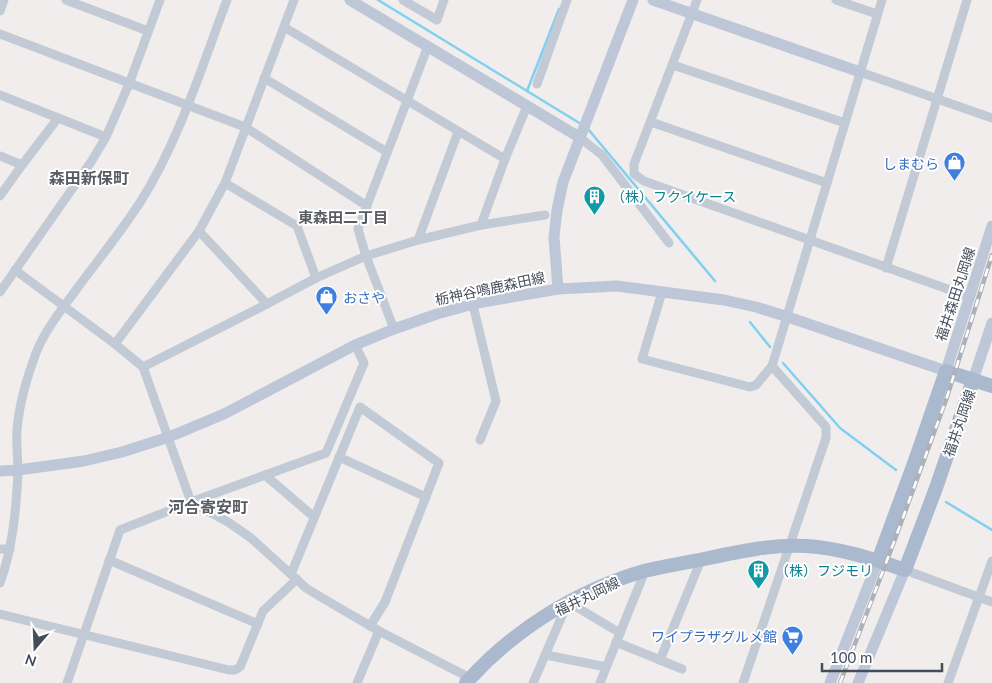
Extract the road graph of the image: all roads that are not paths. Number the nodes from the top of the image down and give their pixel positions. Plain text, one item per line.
1 (4, 0) edge
2 (66, 0) edge
3 (160, 0) edge
4 (227, 0) edge
5 (294, 0) edge
6 (350, 0) edge
7 (402, 0) edge
8 (444, 0) edge
9 (567, 0) edge
10 (633, 0) edge
11 (653, 0) edge
12 (697, 0) edge
13 (836, 0) edge
14 (882, 0) edge
15 (967, 0) edge
16 (0, 11) edge
17 (692, 14) junction
18 (877, 14) junction
19 (284, 27) junction
20 (148, 31) junction
21 (0, 34) edge
22 (428, 46) junction
23 (673, 65) junction
24 (860, 72) junction
25 (264, 78) junction
26 (129, 84) junction
27 (536, 84) dead end
28 (0, 95) edge
29 (938, 100) junction
30 (407, 102) junction
31 (186, 105) junction
32 (527, 106) junction
33 (58, 118) junction
34 (992, 118) edge
35 (650, 122) junction
36 (846, 123) junction
37 (245, 127) junction
38 (458, 132) junction
39 (581, 134) junction
40 (106, 137) junction
41 (387, 152) junction
42 (0, 156) edge
43 (505, 159) junction
44 (22, 165) junction
45 (225, 183) junction
46 (827, 183) junction
47 (0, 196) edge
48 (367, 206) junction
49 (545, 215) dead end
50 (481, 224) junction
51 (992, 226) edge
52 (199, 232) junction
53 (810, 239) junction
54 (418, 240) junction
55 (669, 243) dead end
56 (366, 256) junction
57 (886, 268) junction
58 (15, 270) junction
59 (316, 278) junction
60 (558, 289) junction
61 (0, 292) edge
62 (662, 292) junction
63 (970, 297) junction
64 (267, 304) junction
65 (473, 304) junction
66 (64, 306) junction
67 (788, 317) junction
68 (992, 323) edge
69 (394, 329) junction
70 (115, 344) junction
71 (355, 345) junction
72 (772, 366) junction
73 (143, 367) junction
74 (946, 371) junction
75 (973, 380) junction
76 (992, 386) edge
77 (169, 437) junction
78 (480, 440) dead end
79 (339, 458) junction
80 (18, 470) junction
81 (0, 471) edge
82 (265, 475) junction
83 (426, 497) junction
84 (191, 502) junction
85 (314, 517) junction
86 (790, 546) junction
87 (10, 549) junction
88 (0, 550) edge
89 (110, 560) junction
90 (701, 560) junction
91 (878, 561) junction
92 (992, 561) edge
93 (905, 570) junction
94 (645, 571) junction
95 (294, 577) junction
96 (0, 583) edge
97 (979, 597) junction
98 (568, 602) junction
99 (992, 602) edge
100 (0, 614) edge
101 (258, 624) junction
102 (370, 626) junction
103 (379, 631) junction
104 (620, 633) junction
105 (84, 634) junction
106 (616, 642) junction
107 (546, 655) junction
108 (660, 660) junction
109 (606, 667) junction
110 (682, 669) dead end
111 (468, 681) edge
112 (67, 683) edge
113 (357, 683) edge
114 (533, 683) edge
115 (600, 683) edge
116 (743, 683) edge
117 (830, 683) edge
118 (858, 683) edge
119 (948, 683) edge

1 - 16 street
2 - 20 street
3 - 20 street
4 - 31 street
5 - 19 street
6 - 22 main road
7 - 8 street
9 - 27 street
10 - 39 main road
11 - 17 main road
12 - 17 street
13 - 18 street
14 - 18 street
15 - 29 street
17 - 23 street
17 - 24 main road
18 - 24 street
19 - 25 street
19 - 30 street
20 - 26 street
21 - 26 street
22 - 30 street
22 - 32 main road
23 - 35 street
23 - 36 street
24 - 29 street
24 - 36 street
25 - 37 street
25 - 41 street
26 - 31 street
26 - 40 street
28 - 33 street
29 - 34 street
29 - 57 street
30 - 38 street
30 - 41 street
31 - 37 street
31 - 66 street
32 - 39 main road
32 - 43 street
33 - 40 street
33 - 44 street
35 - 46 street
35 - 53 street
36 - 46 street
37 - 45 street
37 - 48 street
38 - 43 street
38 - 54 street
39 - 55 street
39 - 60 main road
40 - 58 street
41 - 48 street
42 - 44 street
43 - 50 street
44 - 47 street
45 - 52 street
45 - 59 street
46 - 53 street
48 - 56 street
49 - 50 street
50 - 54 street
51 - 63 main road, 福井森田丸岡線
52 - 64 street
52 - 70 street
53 - 57 street
53 - 67 street
54 - 56 street
56 - 59 street
56 - 69 street
57 - 63 street
58 - 61 street
58 - 66 street
59 - 64 street
60 - 62 main road, 栃神谷鳴鹿森田線
60 - 65 main road, 栃神谷鳴鹿森田線
62 - 67 main road, 栃神谷鳴鹿森田線
62 - 72 street
63 - 74 main road, 福井森田丸岡線
64 - 73 street
65 - 69 main road, 栃神谷鳴鹿森田線
65 - 78 street
66 - 70 street
66 - 80 street
67 - 72 street
67 - 74 main road, 栃神谷鳴鹿森田線
68 - 75 main road
69 - 71 main road, 栃神谷鳴鹿森田線
70 - 73 street
71 - 77 main road, 栃神谷鳴鹿森田線
71 - 82 street
72 - 86 street
73 - 77 street
74 - 75 main road, 福井丸岡線
74 - 91 main road, 福井丸岡線
75 - 76 main road
75 - 93 main road, 福井丸岡線
77 - 80 main road, 栃神谷鳴鹿森田線
77 - 84 street
79 - 83 street
79 - 83 street
79 - 85 street
80 - 81 main road, 栃神谷鳴鹿森田線
80 - 87 street
82 - 84 street
82 - 85 street
83 - 102 street
84 - 89 street
84 - 95 street
85 - 95 street
86 - 90 main road, 福井丸岡線
86 - 91 main road, 福井丸岡線
86 - 116 street
87 - 88 street
87 - 96 street
89 - 101 street
89 - 105 street
90 - 94 main road, 福井丸岡線
90 - 108 street
91 - 93 main road, 福井丸岡線
91 - 117 main road
92 - 97 street
93 - 97 street
93 - 118 main road
94 - 98 main road, 福井丸岡線
94 - 104 street
95 - 101 street
95 - 102 street
97 - 99 street
97 - 119 street
98 - 104 street
98 - 107 street
98 - 111 main road, 福井丸岡線
100 - 105 street
101 - 105 street
102 - 103 street
103 - 111 street
103 - 113 street
104 - 106 street
105 - 112 street
106 - 108 street
106 - 109 street
107 - 109 street
107 - 114 street
108 - 110 street
109 - 115 street

